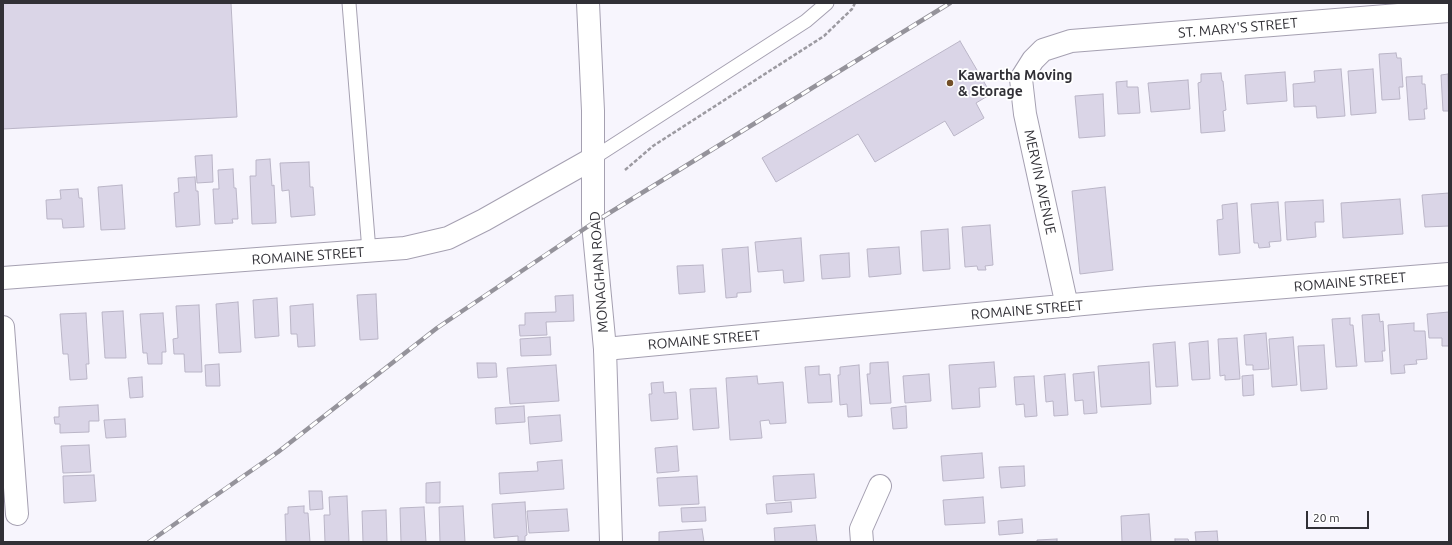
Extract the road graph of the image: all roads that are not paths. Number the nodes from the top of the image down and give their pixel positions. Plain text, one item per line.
1 (349, 3) edge
2 (588, 3) edge
3 (828, 3) edge
4 (1449, 11) edge
5 (1033, 60) joint
6 (592, 159) junction
7 (369, 251) junction
8 (1449, 274) edge
9 (3, 278) edge
10 (1067, 306) junction
11 (3, 327) edge
12 (605, 349) junction
13 (880, 486) dead end
14 (17, 514) dead end
15 (611, 542) edge
16 (862, 542) edge

1 - 7 lane
2 - 6 street, MONAGHAN ROAD
3 - 6 lane
4 - 5 street, ST. MARY'S STREET
5 - 10 street, MERVIN AVENUE
6 - 7 street, ROMAINE STREET
6 - 12 street, MONAGHAN ROAD
7 - 9 street, ROMAINE STREET
8 - 10 street, ROMAINE STREET
10 - 12 street, ROMAINE STREET
11 - 14 street
12 - 15 street, MONAGHAN ROAD
13 - 16 street

